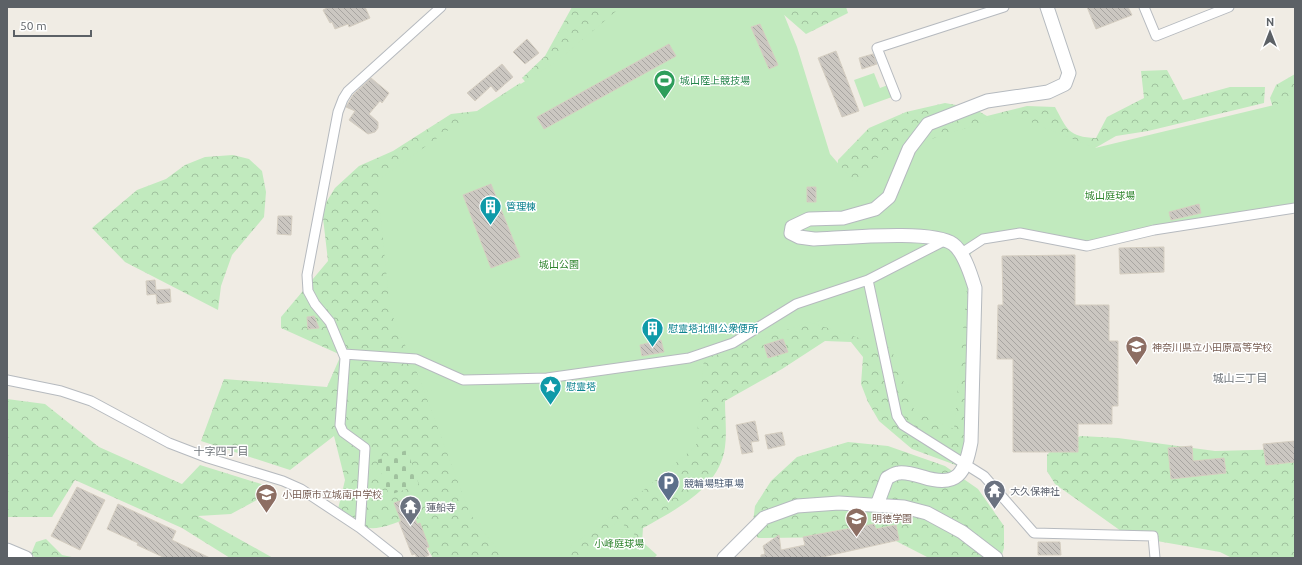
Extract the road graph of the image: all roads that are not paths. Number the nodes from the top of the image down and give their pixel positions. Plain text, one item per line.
1 (441, 7) edge
2 (1004, 7) edge
3 (1047, 7) edge
4 (1144, 7) edge
5 (1229, 7) edge
6 (991, 9) edge
7 (896, 96) dead end
8 (1295, 208) edge
9 (944, 241) junction
10 (960, 254) junction
11 (868, 280) junction
12 (344, 354) junction
13 (7, 380) edge
14 (967, 464) junction
15 (877, 505) junction
16 (360, 528) junction
17 (7, 550) edge
18 (22, 557) edge
19 (398, 558) edge
20 (724, 558) edge
21 (996, 558) edge
22 (1155, 558) edge

1 - 12 street
2 - 6 street
3 - 9 street
4 - 5 street
6 - 7 street
8 - 10 street
9 - 10 street
9 - 11 street
10 - 14 street
11 - 12 street
11 - 14 street
12 - 16 street
13 - 16 street
14 - 15 street
14 - 22 street
15 - 20 street
15 - 21 street
16 - 19 street
17 - 18 street

